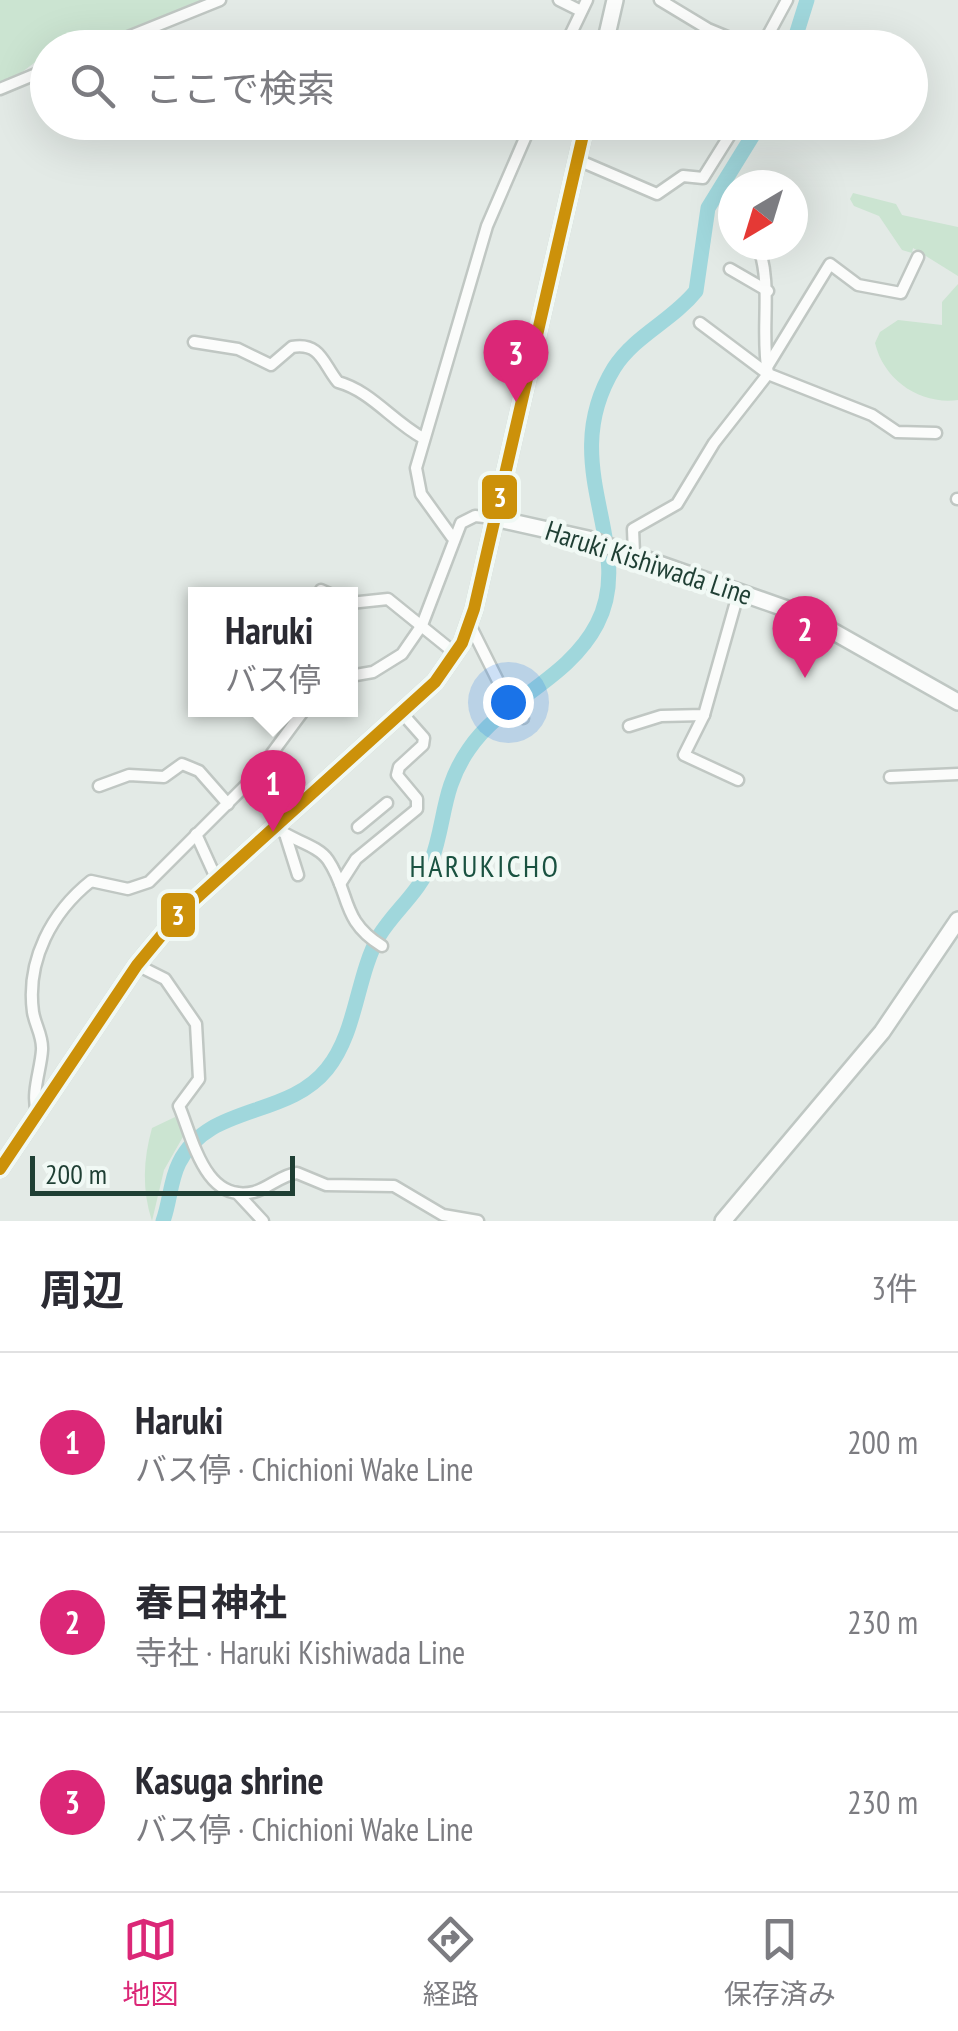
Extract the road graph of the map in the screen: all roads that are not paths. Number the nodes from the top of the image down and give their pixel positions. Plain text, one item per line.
1 (220, 0) edge
2 (559, 0) edge
3 (615, 0) edge
4 (660, 0) edge
5 (787, 0) edge
6 (584, 5) edge
7 (146, 30) edge
8 (572, 30) edge
9 (608, 30) edge
10 (713, 30) edge
11 (768, 30) edge
12 (30, 76) edge
13 (0, 89) edge
14 (524, 140) edge
15 (582, 140) edge
16 (727, 140) edge
17 (578, 160) junction
18 (918, 256) dead end
19 (761, 260) edge
20 (730, 269) dead end
21 (768, 291) junction
22 (700, 323) dead end
23 (194, 342) dead end
24 (768, 371) junction
25 (936, 433) dead end
26 (423, 438) junction
27 (494, 518) junction
28 (452, 537) junction
29 (629, 552) junction
30 (740, 591) junction
31 (358, 602) edge
32 (422, 625) junction
33 (470, 625) junction
34 (456, 654) junction
35 (358, 673) edge
36 (958, 702) edge
37 (401, 712) junction
38 (704, 715) junction
39 (521, 716) dead end
40 (299, 717) edge
41 (628, 726) dead end
42 (399, 747) dead end
43 (409, 758) junction
44 (958, 774) edge
45 (890, 777) dead end
46 (738, 780) dead end
47 (99, 786) dead end
48 (387, 803) dead end
49 (228, 804) junction
50 (373, 815) junction
51 (358, 826) dead end
52 (280, 831) junction
53 (387, 833) junction
54 (196, 834) junction
55 (298, 876) dead end
56 (216, 878) junction
57 (340, 884) junction
58 (958, 920) edge
59 (382, 946) dead end
60 (138, 965) junction
61 (37, 1112) junction
62 (0, 1169) edge
63 (237, 1193) junction
64 (264, 1221) edge
65 (478, 1221) edge
66 (723, 1221) edge

1 - 7 street
2 - 6 street
3 - 9 main road
4 - 10 street
5 - 11 street
6 - 8 street
12 - 13 street
14 - 26 street
15 - 17 main road
16 - 17 street
17 - 27 main road
18 - 24 street
19 - 21 street
20 - 21 street
21 - 24 street
22 - 24 street
23 - 26 street
24 - 25 street
24 - 29 street
26 - 28 street
27 - 28 street
27 - 29 main road, Haruki Kishiwada Line
27 - 33 main road
28 - 32 street
29 - 30 main road, Haruki Kishiwada Line
30 - 36 main road, Haruki Kishiwada Line
30 - 38 street
31 - 32 street
32 - 34 street
32 - 35 street
33 - 34 main road
33 - 39 street
34 - 37 main road
37 - 43 street
37 - 52 main road
38 - 41 street
38 - 46 street
40 - 49 street
42 - 43 street
43 - 53 street
44 - 45 street
47 - 49 street
48 - 50 street
49 - 54 street
50 - 51 street
50 - 53 street
52 - 55 street
52 - 56 main road
52 - 57 street
53 - 57 street
54 - 56 street
54 - 61 street
56 - 60 main road
57 - 59 street
58 - 66 main road
60 - 61 main road
60 - 63 street
61 - 62 main road
63 - 64 street
63 - 65 street

